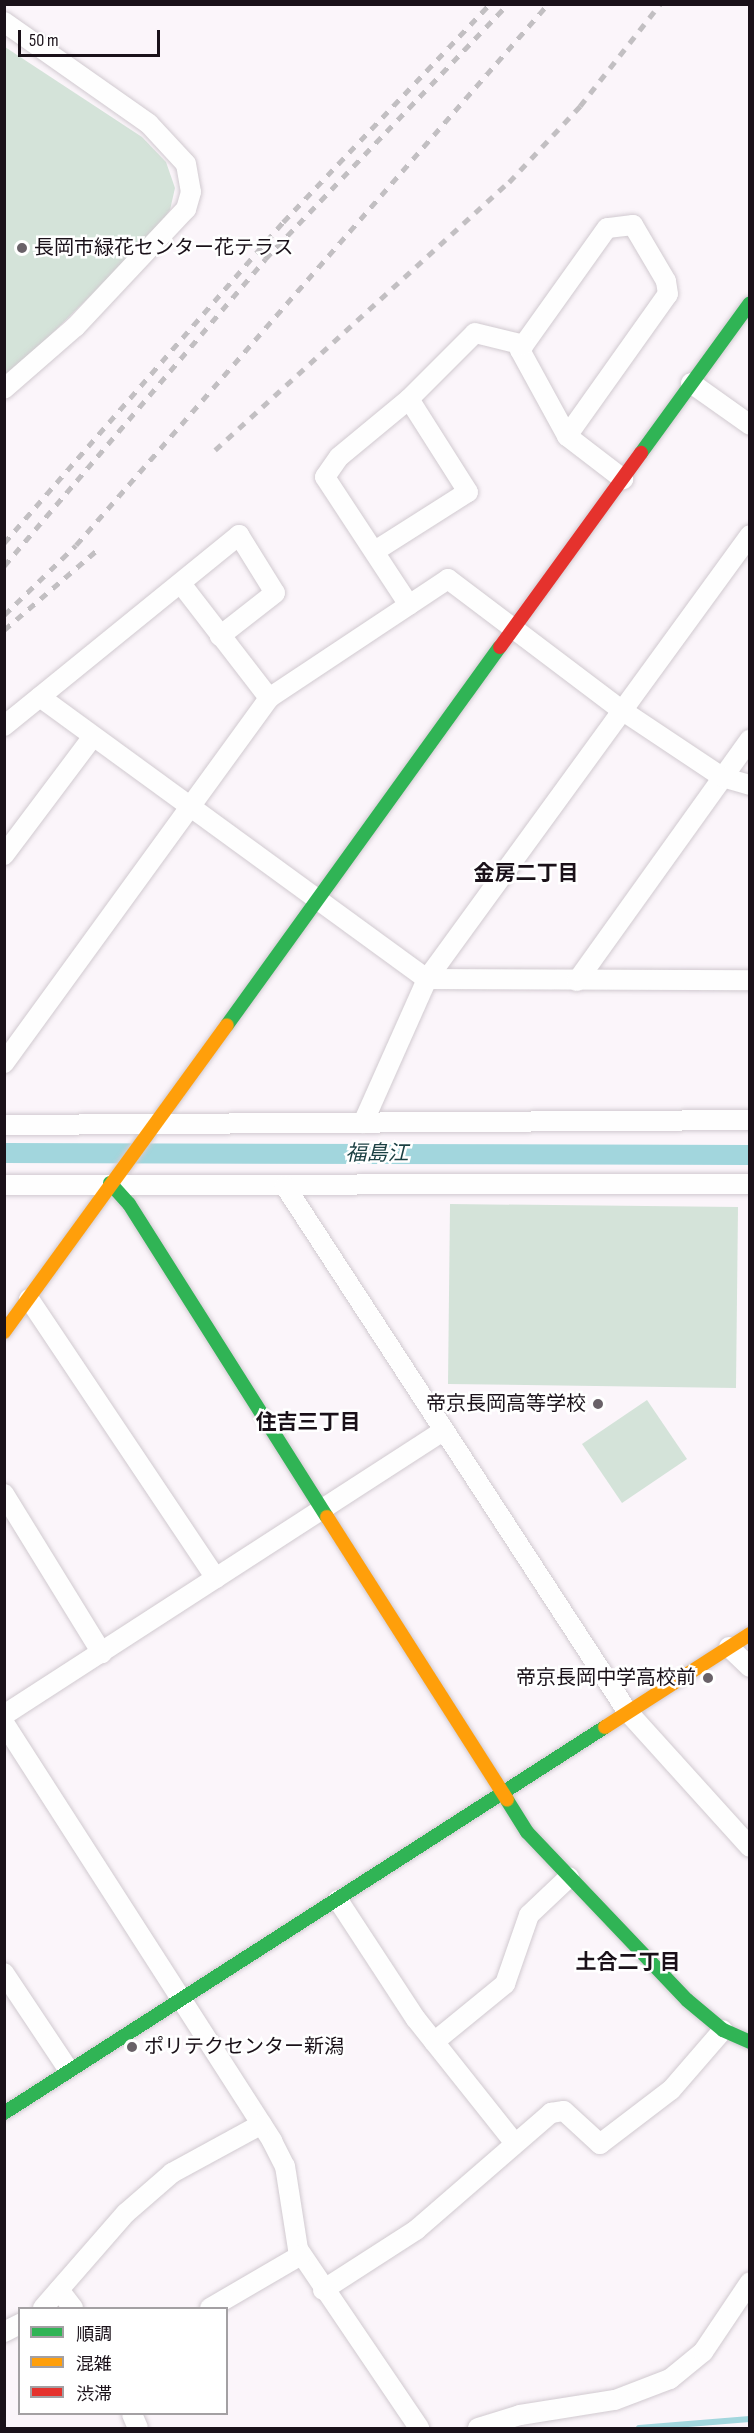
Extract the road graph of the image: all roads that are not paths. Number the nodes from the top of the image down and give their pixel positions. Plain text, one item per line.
1 (4, 22) edge
2 (750, 303) edge
3 (524, 345) junction
4 (692, 384) junction
5 (4, 390) edge
6 (409, 399) junction
7 (750, 425) edge
8 (567, 436) junction
9 (623, 478) junction
10 (750, 535) edge
11 (375, 551) junction
12 (182, 585) junction
13 (409, 605) junction
14 (512, 630) junction
15 (220, 636) junction
16 (40, 697) junction
17 (269, 698) junction
18 (620, 709) junction
19 (4, 726) edge
20 (92, 738) junction
21 (750, 739) edge
22 (722, 777) junction
23 (750, 784) edge
24 (190, 805) junction
25 (4, 855) edge
26 (316, 898) junction
27 (427, 979) junction
28 (750, 980) edge
29 (577, 981) junction
30 (4, 1063) edge
31 (750, 1120) edge
32 (363, 1123) junction
33 (4, 1125) edge
34 (150, 1129) junction
35 (114, 1178) junction
36 (750, 1184) edge
37 (4, 1185) edge
38 (285, 1186) junction
39 (29, 1299) junction
40 (4, 1332) edge
41 (443, 1431) junction
42 (4, 1494) edge
43 (320, 1511) junction
44 (216, 1578) junction
45 (750, 1634) edge
46 (729, 1647) junction
47 (102, 1653) junction
48 (750, 1667) edge
49 (627, 1711) junction
50 (4, 1715) edge
51 (4, 1723) edge
52 (502, 1794) junction
53 (750, 1847) edge
54 (568, 1877) junction
55 (338, 1900) junction
56 (4, 1973) edge
57 (182, 1998) junction
58 (723, 2030) junction
59 (434, 2042) junction
60 (750, 2042) edge
61 (68, 2069) junction
62 (4, 2112) edge
63 (262, 2124) junction
64 (514, 2142) junction
65 (301, 2255) junction
66 (750, 2282) edge
67 (59, 2290) junction
68 (323, 2290) junction
69 (44, 2307) edge
70 (72, 2307) edge
71 (212, 2307) edge
72 (18, 2325) edge
73 (4, 2332) edge
74 (419, 2428) edge
75 (478, 2428) edge

1 - 5 street
2 - 4 street
3 - 6 street
3 - 8 street
3 - 8 street
4 - 7 street
4 - 9 street
6 - 11 street
6 - 11 street
8 - 9 street
9 - 14 street
10 - 18 street
11 - 13 street
12 - 15 street
12 - 15 street
12 - 16 street
13 - 14 street
13 - 17 street
14 - 18 street
14 - 26 street
15 - 17 street
16 - 19 street
16 - 20 street
17 - 24 street
18 - 22 street
18 - 27 street
20 - 24 street
20 - 25 street
21 - 22 street
22 - 23 street
22 - 29 street
24 - 26 street
24 - 30 street
26 - 27 street
26 - 34 street
27 - 29 street
27 - 32 street
28 - 29 street
31 - 32 street
32 - 34 street
33 - 34 street
34 - 35 street
35 - 37 street
35 - 38 street
35 - 39 street
35 - 43 street
36 - 38 street
38 - 41 street
39 - 40 street
39 - 44 street
41 - 43 street
41 - 49 street
42 - 47 street
43 - 44 street
43 - 52 street
44 - 47 street
45 - 46 street
46 - 48 street
46 - 49 street
47 - 50 street
49 - 52 street
49 - 53 street
51 - 57 street
52 - 54 street
52 - 55 street
54 - 58 street
54 - 59 street
55 - 57 street
55 - 59 street
56 - 61 street
57 - 61 street
57 - 63 street
58 - 60 street
58 - 64 street
59 - 64 street
61 - 62 street
63 - 65 street
63 - 67 street
64 - 68 street
65 - 68 street
65 - 71 street
66 - 75 street
67 - 69 street
67 - 70 street
68 - 74 street
72 - 73 street

